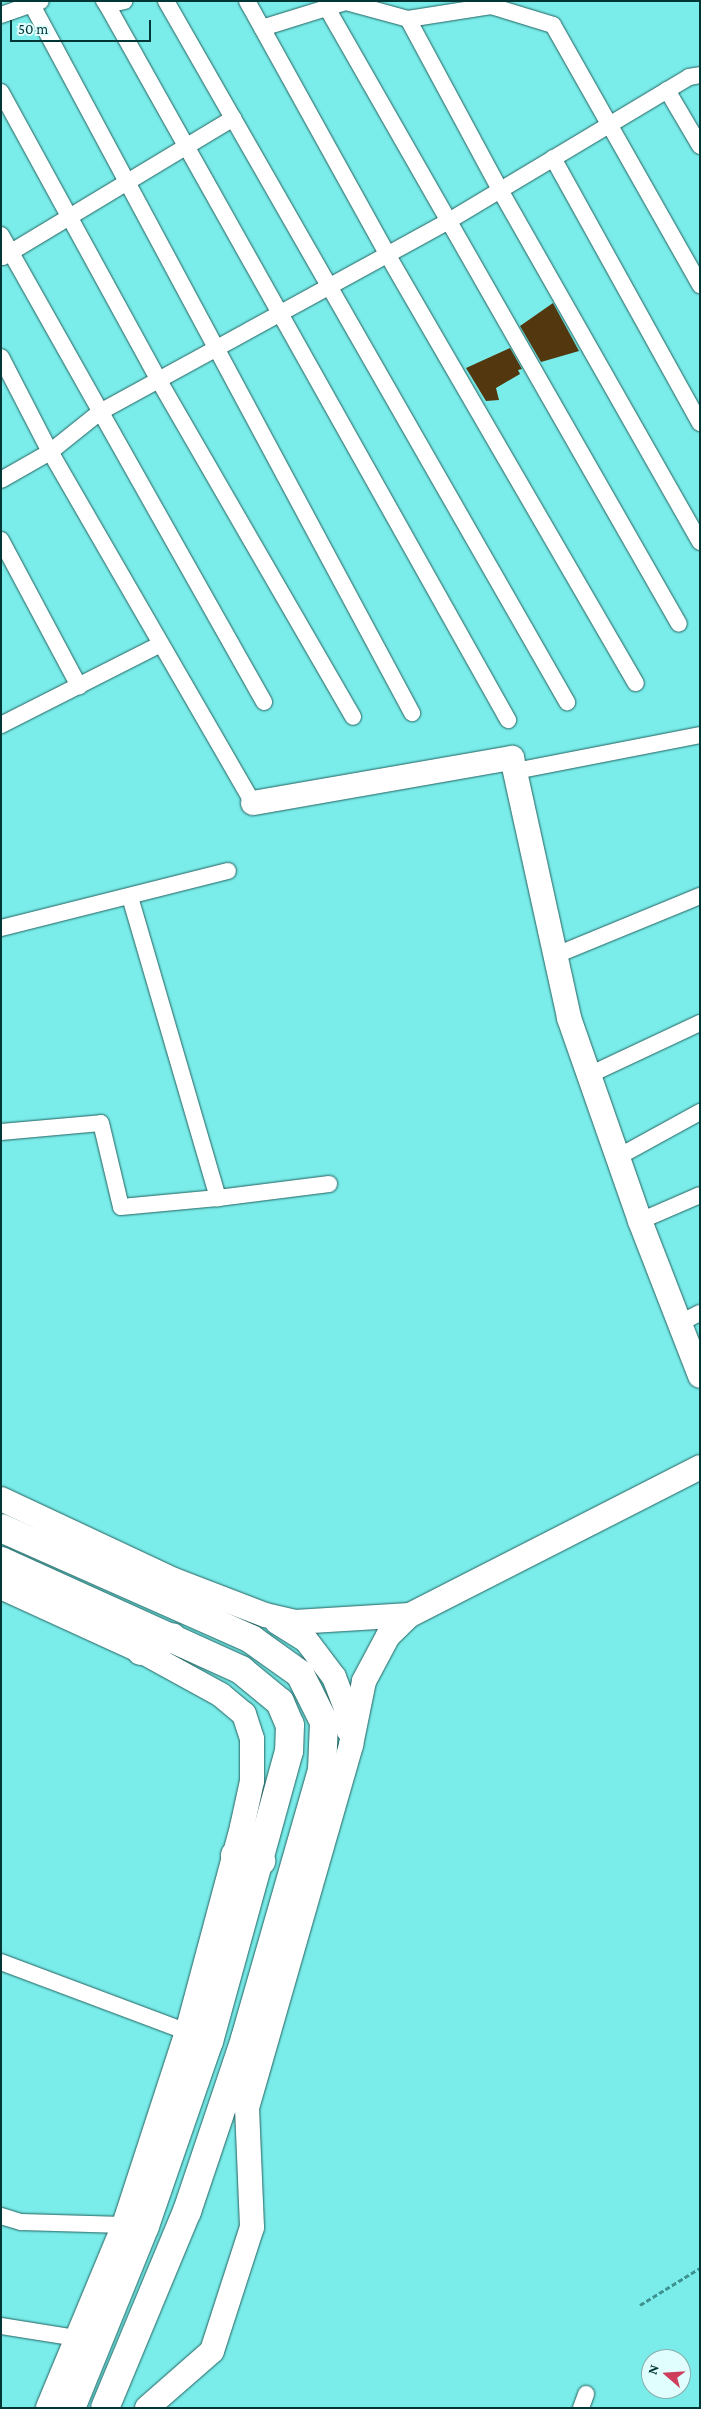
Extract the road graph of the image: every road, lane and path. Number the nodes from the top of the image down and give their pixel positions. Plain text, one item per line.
1 (125, 1) edge
2 (166, 1) edge
3 (247, 1) edge
4 (36, 2) edge
5 (106, 3) edge
6 (328, 8) junction
7 (1, 15) edge
8 (408, 19) junction
9 (262, 28) junction
10 (700, 74) edge
11 (667, 90) junction
12 (1, 92) edge
13 (233, 118) junction
14 (608, 126) junction
15 (187, 146) junction
16 (700, 146) edge
17 (553, 158) junction
18 (127, 182) junction
19 (500, 190) junction
20 (70, 217) junction
21 (447, 222) junction
22 (1, 235) edge
23 (387, 254) junction
24 (6, 255) edge
25 (700, 285) edge
26 (329, 286) junction
27 (281, 312) junction
28 (216, 348) junction
29 (1, 357) edge
30 (158, 379) junction
31 (100, 412) junction
32 (700, 423) edge
33 (50, 452) junction
34 (1, 480) edge
35 (1, 540) edge
36 (700, 542) edge
37 (679, 624) dead end
38 (161, 644) junction
39 (636, 683) dead end
40 (80, 686) junction
41 (264, 702) dead end
42 (567, 702) dead end
43 (412, 713) dead end
44 (353, 717) dead end
45 (508, 720) dead end
46 (1, 725) edge
47 (700, 735) edge
48 (515, 771) junction
49 (253, 803) joint
50 (228, 871) dead end
51 (700, 896) edge
52 (130, 897) junction
53 (1, 928) edge
54 (556, 956) junction
55 (700, 1022) edge
56 (589, 1075) junction
57 (700, 1112) edge
58 (1, 1132) edge
59 (618, 1157) junction
60 (329, 1184) dead end
61 (700, 1195) edge
62 (218, 1198) junction
63 (640, 1221) junction
64 (690, 1318) edge
65 (700, 1376) edge
66 (698, 1472) edge
67 (1, 1499) edge
68 (1, 1528) edge
69 (1, 1561) edge
70 (1, 1587) edge
71 (265, 1615) junction
72 (410, 1615) junction
73 (172, 1637) junction
74 (141, 1650) junction
75 (351, 1745) junction
76 (248, 1858) junction
77 (1, 1962) edge
78 (187, 2032) junction
79 (1, 2216) edge
80 (124, 2225) junction
81 (700, 2268) edge
82 (640, 2304) dead end
83 (1, 2326) edge
84 (77, 2338) junction
85 (48, 2408) edge
86 (71, 2408) edge
87 (105, 2408) edge
88 (147, 2408) edge

1 - 5 street
2 - 13 street
3 - 9 street
4 - 7 street
4 - 18 street
5 - 15 street
6 - 8 street
6 - 9 street
6 - 21 street
8 - 14 street
8 - 19 street
9 - 23 street
10 - 11 street
11 - 14 street
11 - 16 street
12 - 20 street
13 - 15 street
13 - 26 street
14 - 17 street
14 - 25 street
15 - 18 street
15 - 27 street
17 - 19 street
17 - 32 street
18 - 20 street
18 - 28 street
19 - 21 street
19 - 36 street
20 - 24 street
20 - 30 street
21 - 23 street
21 - 37 street
22 - 24 street
23 - 26 street
23 - 39 street
24 - 31 street
26 - 27 street
26 - 42 street
27 - 28 street
27 - 45 street
28 - 30 street
28 - 43 street
29 - 33 street
30 - 31 street
30 - 44 street
31 - 33 street
31 - 41 street
33 - 34 street
33 - 38 street
35 - 40 street
38 - 40 street
38 - 49 street
40 - 46 street
47 - 48 street
48 - 49 street
48 - 54 street
50 - 52 street
51 - 54 street
52 - 53 street
52 - 62 street
54 - 56 street
55 - 56 street
56 - 59 street
57 - 59 street
58 - 62 street
59 - 63 street
60 - 62 street
61 - 63 street
63 - 64 street
64 - 65 street
66 - 72 street
67 - 71 street
68 - 87 highway
69 - 73 highway
70 - 74 street
71 - 72 street
71 - 75 street
72 - 75 street
73 - 74 highway
73 - 76 highway
74 - 76 street
75 - 88 street
76 - 78 street
76 - 86 highway
77 - 78 street
78 - 80 street
79 - 80 street
80 - 84 street
81 - 82 path
83 - 84 street
84 - 85 street

